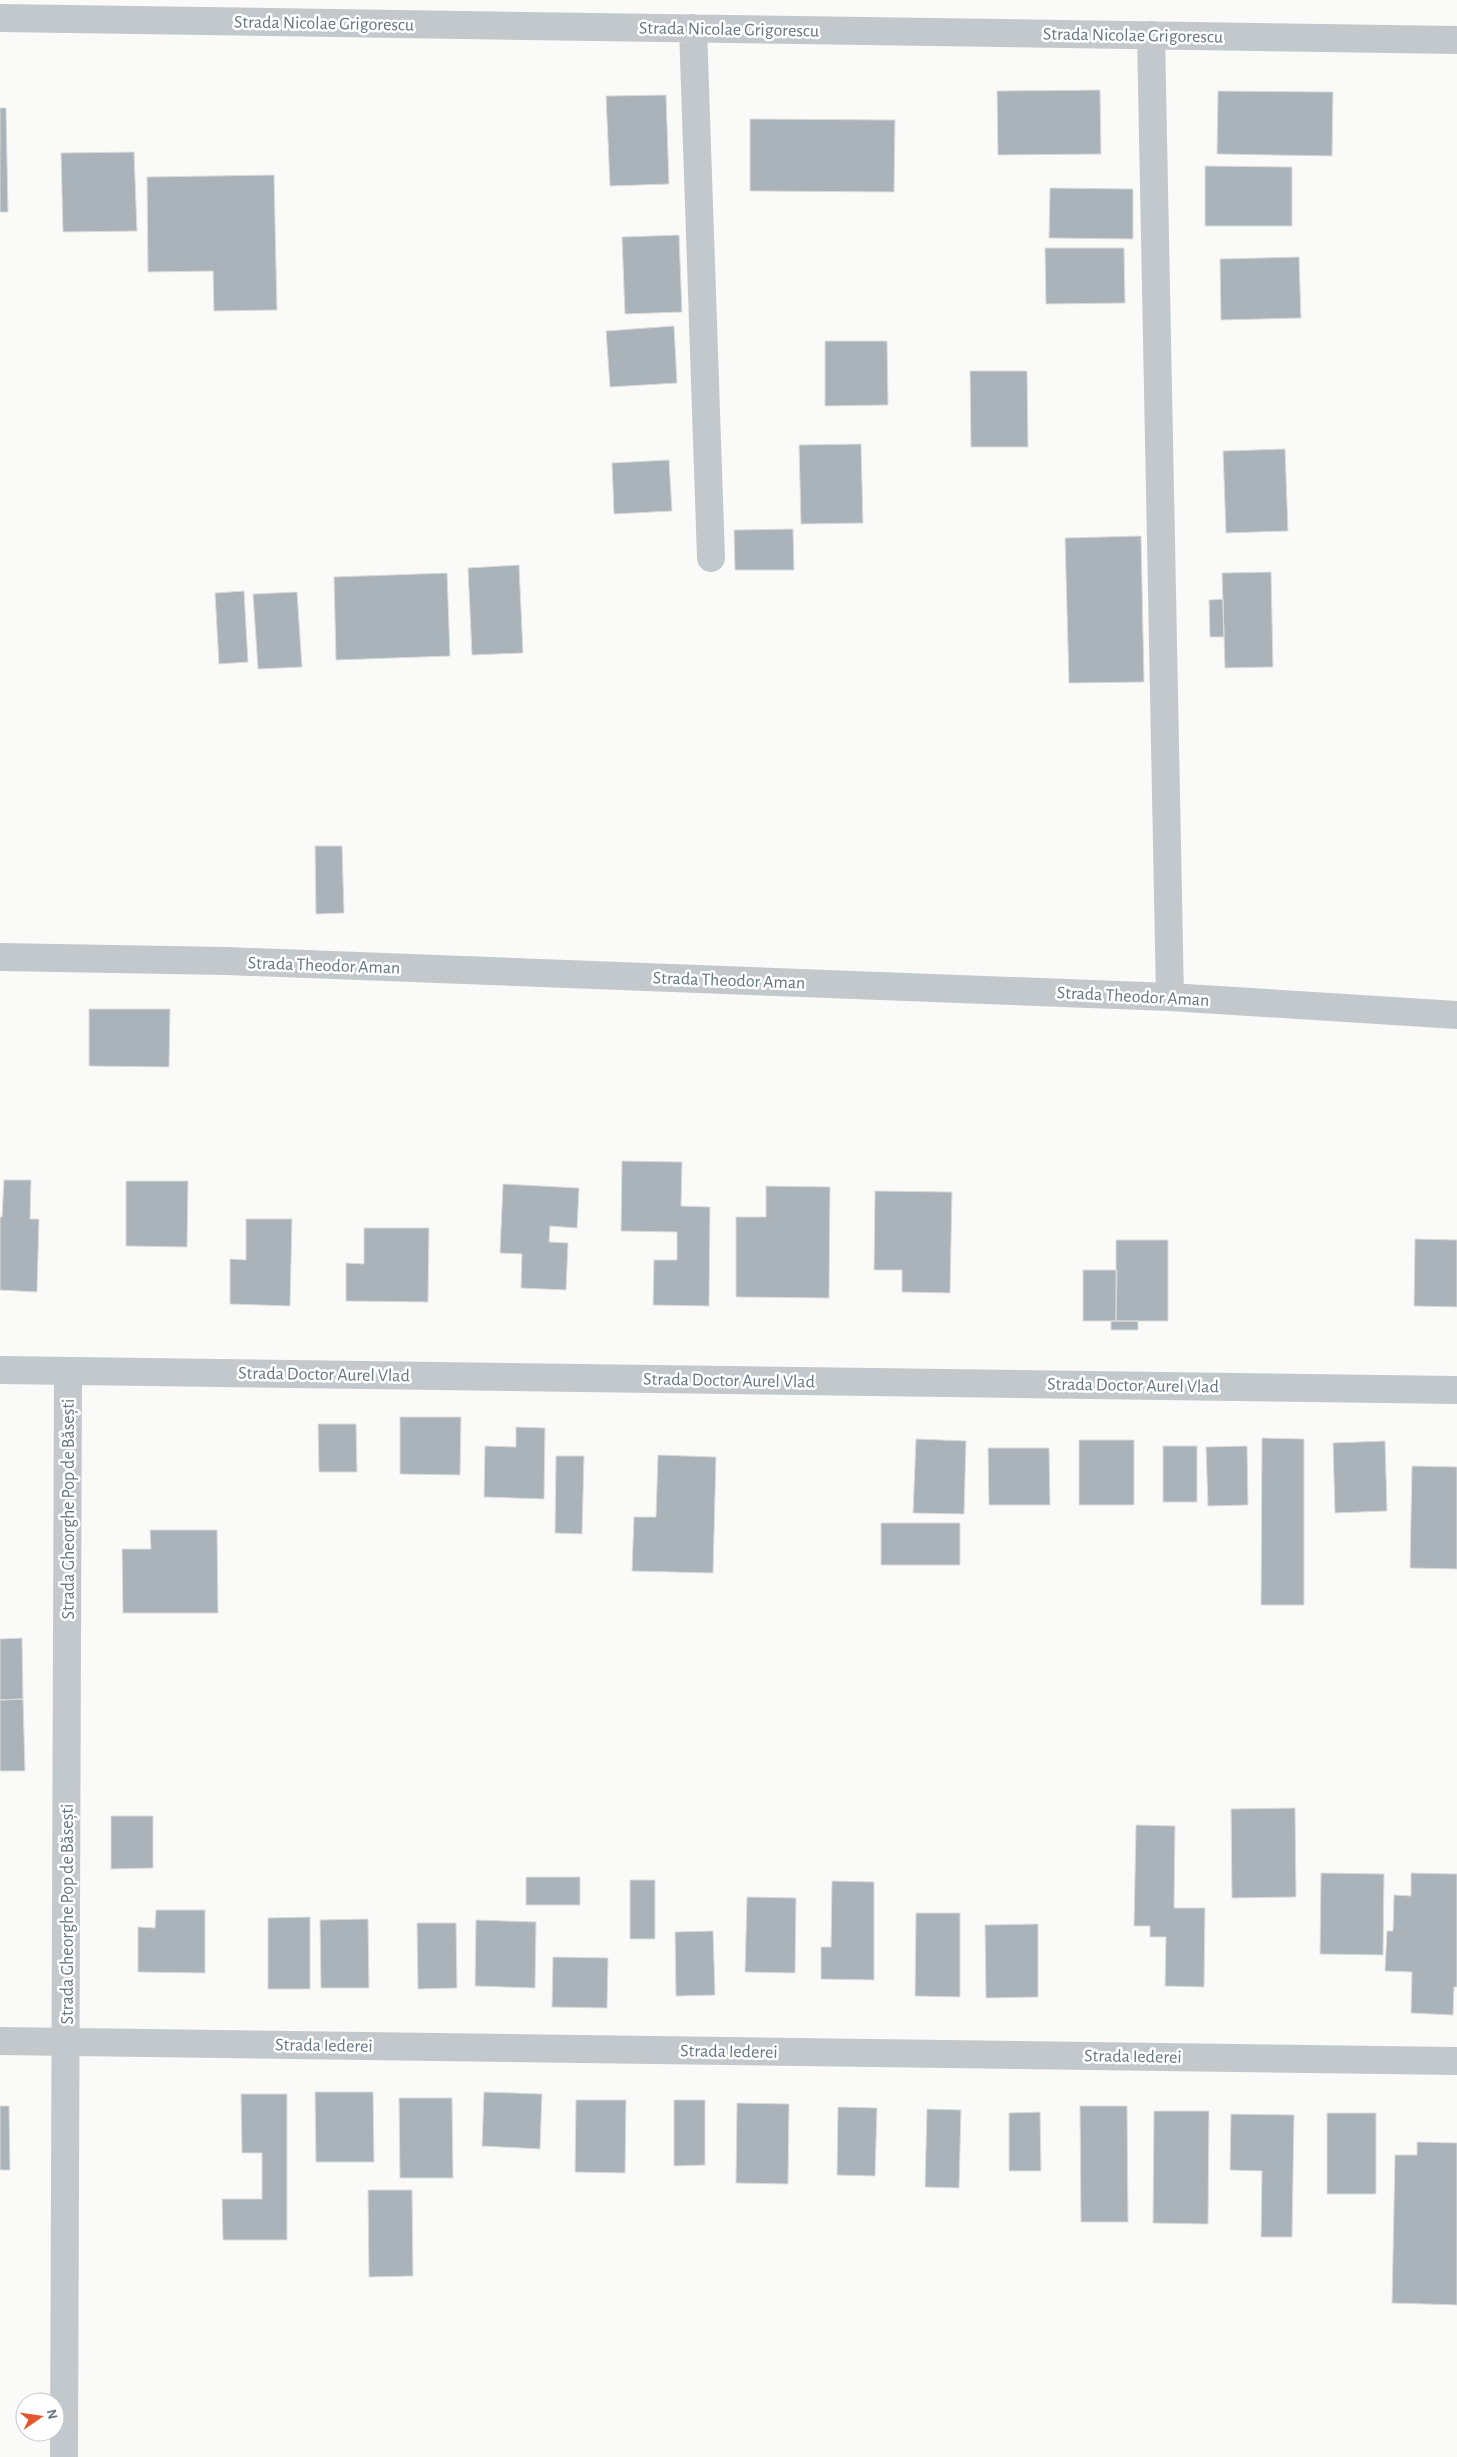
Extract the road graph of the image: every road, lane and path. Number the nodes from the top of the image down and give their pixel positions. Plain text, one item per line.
1 (0, 18) edge
2 (693, 28) junction
3 (1151, 35) junction
4 (1457, 40) edge
5 (711, 558) dead end
6 (0, 957) edge
7 (1170, 997) junction
8 (1457, 1016) edge
9 (0, 1370) edge
10 (68, 1371) junction
11 (1457, 1390) edge
12 (0, 2041) edge
13 (66, 2042) junction
14 (1457, 2061) edge
15 (64, 2457) edge

1 - 2 street, Strada Nicolae Grigorescu
2 - 3 street, Strada Nicolae Grigorescu
2 - 5 street
3 - 4 street, Strada Nicolae Grigorescu
3 - 7 street
6 - 7 street, Strada Theodor Aman
7 - 8 street, Strada Theodor Aman
9 - 10 street, Strada Doctor Aurel Vlad
10 - 11 street, Strada Doctor Aurel Vlad
10 - 13 street, Strada Gheorghe Pop de Băsești
12 - 13 street, Strada Iederei
13 - 14 street, Strada Iederei
13 - 15 street, Strada Gheorghe Pop de Băsești

